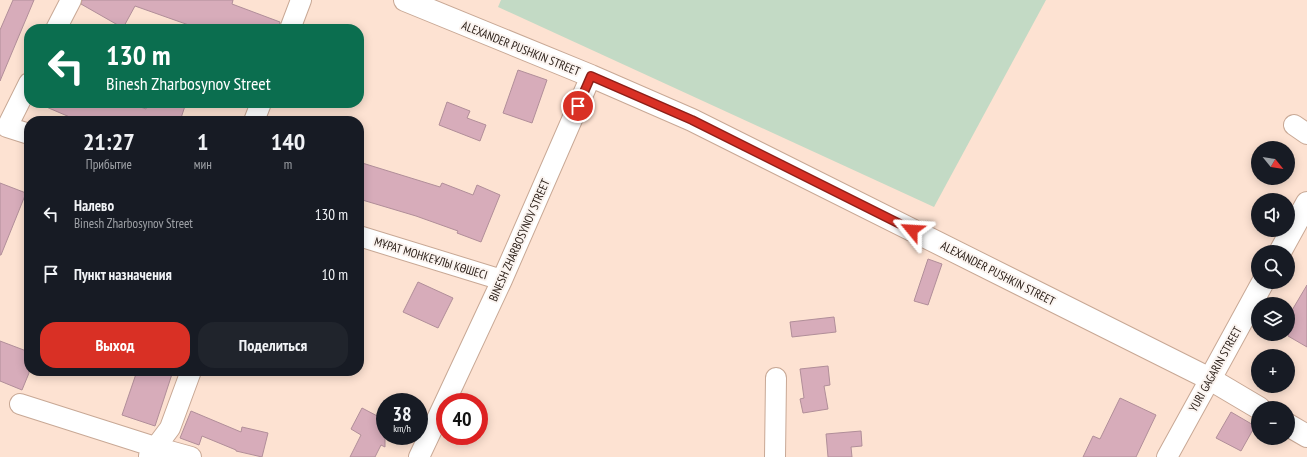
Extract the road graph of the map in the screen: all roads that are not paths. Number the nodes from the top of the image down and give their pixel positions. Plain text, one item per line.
1 (71, 0) edge
2 (301, 0) edge
3 (405, 0) edge
4 (59, 24) edge
5 (292, 24) edge
6 (591, 76) junction
7 (24, 94) edge
8 (24, 132) edge
9 (1307, 203) edge
10 (364, 238) edge
11 (1284, 245) edge
12 (502, 280) junction
13 (1259, 289) edge
14 (188, 376) edge
15 (776, 378) dead end
16 (1210, 379) junction
17 (449, 393) edge
18 (1251, 403) edge
19 (20, 404) dead end
20 (436, 421) edge
21 (1295, 429) edge
22 (1307, 436) edge
23 (152, 452) edge
24 (191, 457) edge
25 (419, 457) edge
26 (775, 457) edge
27 (1167, 457) edge

1 - 4 street
2 - 5 street
3 - 6 street, ALEXANDER PUSHKIN STREET
6 - 12 street, BINESH ZHARBOSYNOV STREET
6 - 16 street, ALEXANDER PUSHKIN STREET
7 - 8 street
9 - 11 street
10 - 12 street, МҰРАТ МОНКЕҰЛЫ КӨШЕСІ
12 - 17 street, BINESH ZHARBOSYNOV STREET
13 - 16 street, YURI GAGARIN STREET
14 - 23 street
15 - 26 street
16 - 18 street, ALEXANDER PUSHKIN STREET
16 - 27 street, YURI GAGARIN STREET
19 - 23 street
20 - 25 street, BINESH ZHARBOSYNOV STREET
21 - 22 street
23 - 24 street

